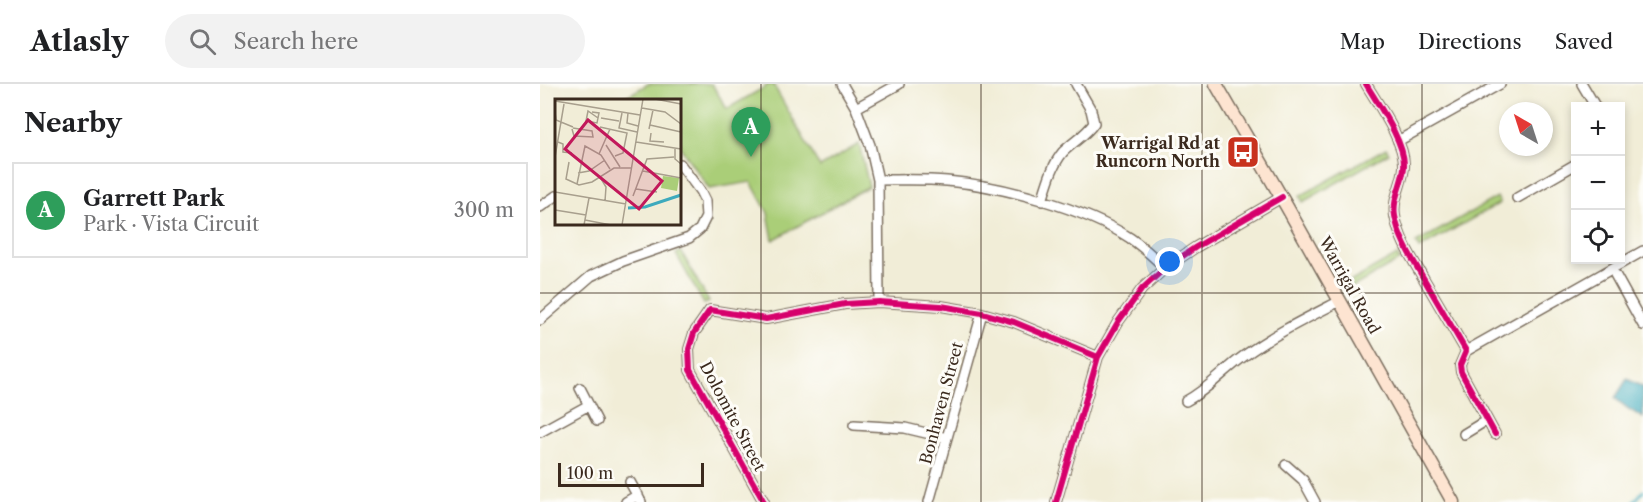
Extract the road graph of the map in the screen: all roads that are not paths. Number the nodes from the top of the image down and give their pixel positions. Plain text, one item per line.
1 (842, 84) edge
2 (899, 84) edge
3 (1076, 84) edge
4 (1216, 84) edge
5 (1366, 84) edge
6 (1500, 84) edge
7 (1582, 84) edge
8 (1593, 102) edge
9 (856, 108) junction
10 (1398, 141) junction
11 (681, 165) edge
12 (1571, 166) edge
13 (878, 180) junction
14 (555, 197) edge
15 (1281, 197) junction
16 (1517, 198) dead end
17 (1042, 201) junction
18 (540, 207) edge
19 (1643, 251) edge
20 (1165, 268) junction
21 (1612, 269) junction
22 (1340, 301) junction
23 (879, 302) junction
24 (981, 313) junction
25 (540, 320) edge
26 (1643, 325) edge
27 (1466, 351) junction
28 (1098, 357) junction
29 (580, 388) dead end
30 (1186, 401) dead end
31 (588, 405) junction
32 (1487, 420) junction
33 (597, 421) dead end
34 (854, 424) dead end
35 (540, 432) edge
36 (1464, 434) dead end
37 (1495, 435) dead end
38 (947, 438) junction
39 (1286, 465) dead end
40 (630, 482) dead end
41 (640, 499) edge
42 (626, 502) edge
43 (764, 502) edge
44 (929, 502) edge
45 (1057, 502) edge
46 (1315, 502) edge
47 (1453, 502) edge

1 - 9 street
2 - 9 street
3 - 17 street
4 - 15 main road, Warrigal Road
5 - 10 street
6 - 10 street
7 - 8 street
9 - 13 street
10 - 27 street
11 - 25 street
12 - 16 street
13 - 17 street
13 - 23 street
14 - 18 street
15 - 20 street
15 - 22 main road, Warrigal Road
17 - 20 street
19 - 21 street
20 - 28 street
21 - 26 street
21 - 27 street
22 - 30 street
22 - 47 main road, Warrigal Road
23 - 24 street
23 - 43 street, Dolomite Street
24 - 28 street
24 - 38 street, Bonhaven Street
27 - 32 street
28 - 45 street
29 - 31 street
31 - 33 street
31 - 35 street
32 - 36 street
32 - 37 street
34 - 38 street
38 - 44 street, Bonhaven Street
39 - 46 street
40 - 41 street
41 - 42 street

